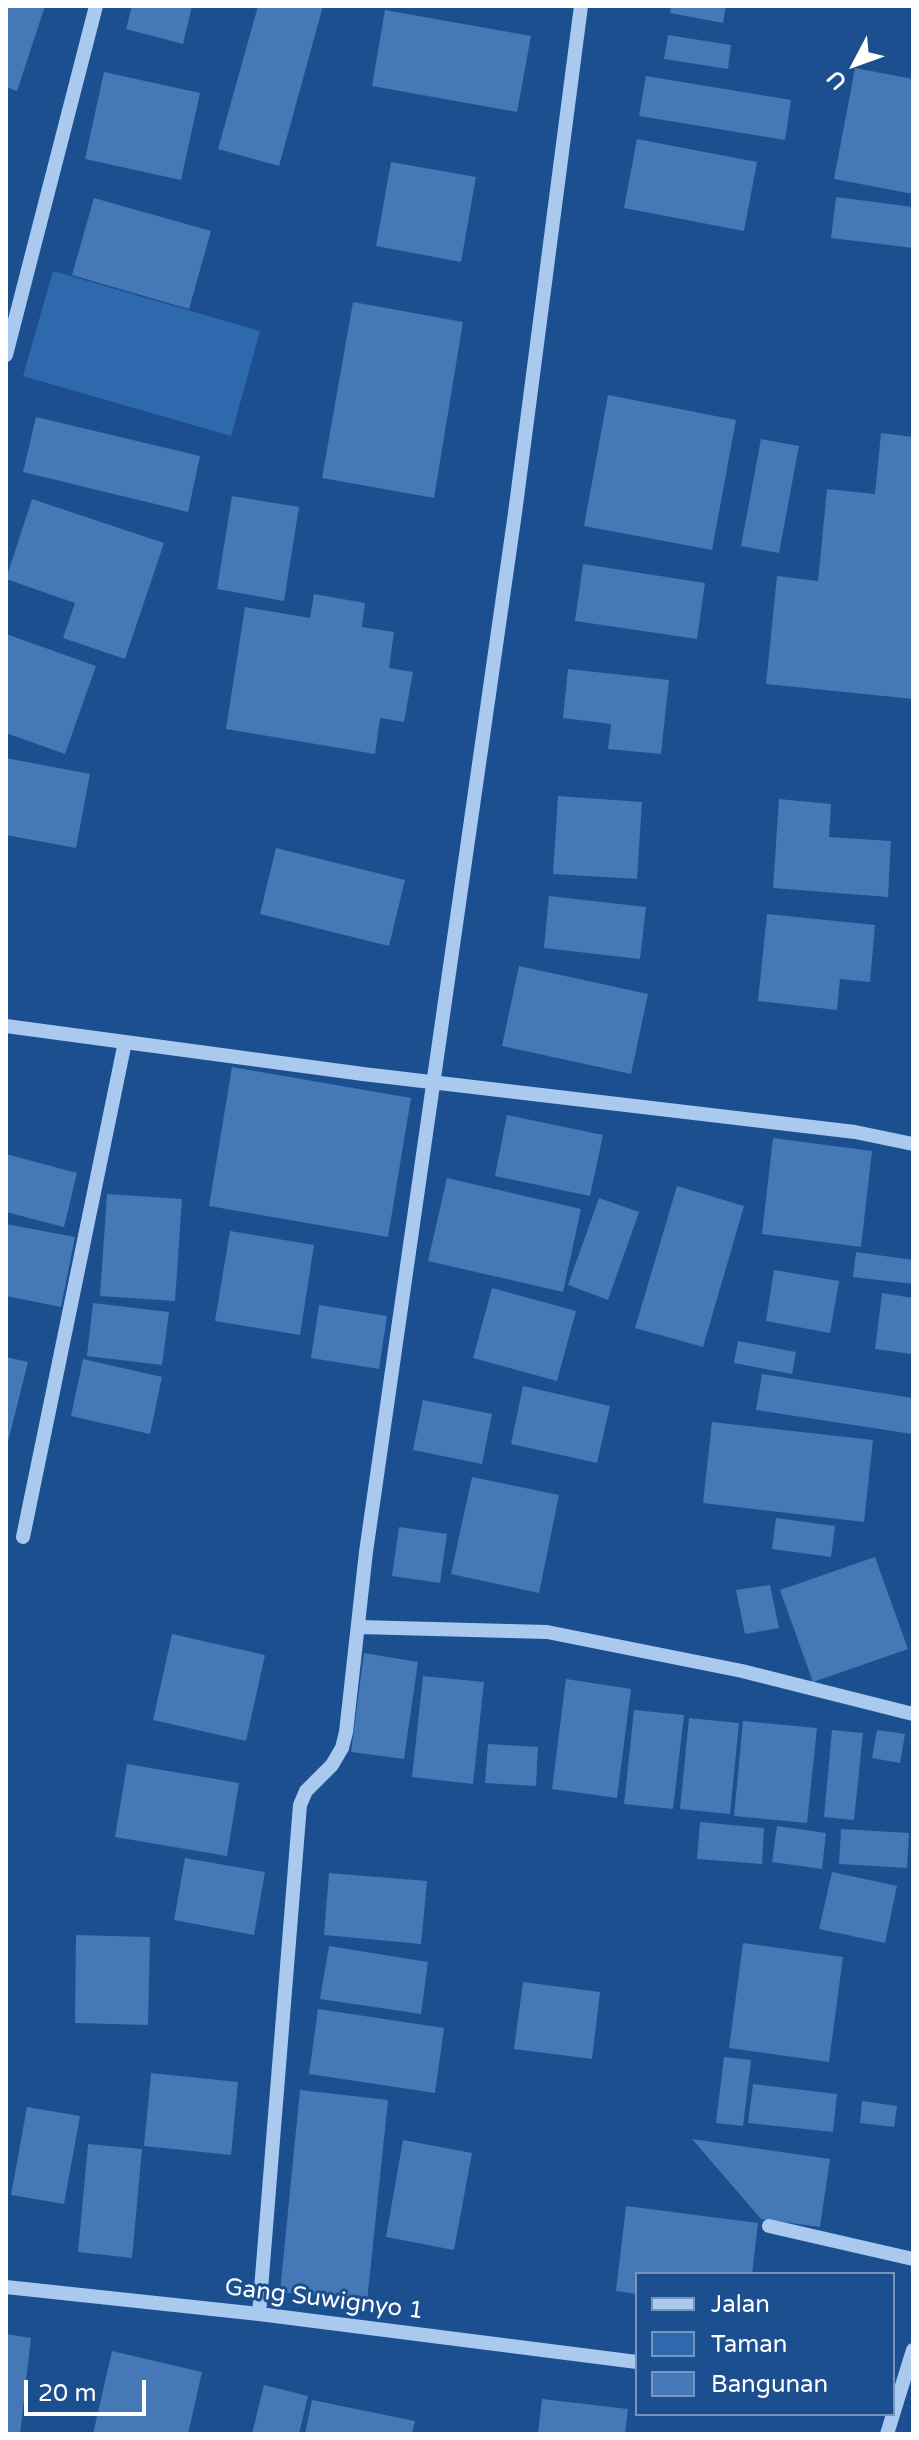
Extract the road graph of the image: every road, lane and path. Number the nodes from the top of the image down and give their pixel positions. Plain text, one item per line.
1 (96, 6) edge
2 (581, 6) edge
3 (6, 355) edge
4 (6, 1026) edge
5 (125, 1042) junction
6 (435, 1083) junction
7 (913, 1144) edge
8 (23, 1537) dead end
9 (358, 1627) junction
10 (913, 1714) edge
11 (769, 2226) dead end
12 (913, 2259) edge
13 (6, 2287) edge
14 (259, 2314) junction
15 (913, 2350) edge
16 (635, 2362) edge
17 (902, 2395) edge

1 - 3 street
2 - 6 street
4 - 5 street
5 - 6 street
5 - 8 street
6 - 7 street
6 - 9 street
9 - 10 street
9 - 14 street
11 - 12 street
13 - 14 street, Gang Suwignyo 1
14 - 16 street, Gang Suwignyo 1
15 - 17 street

